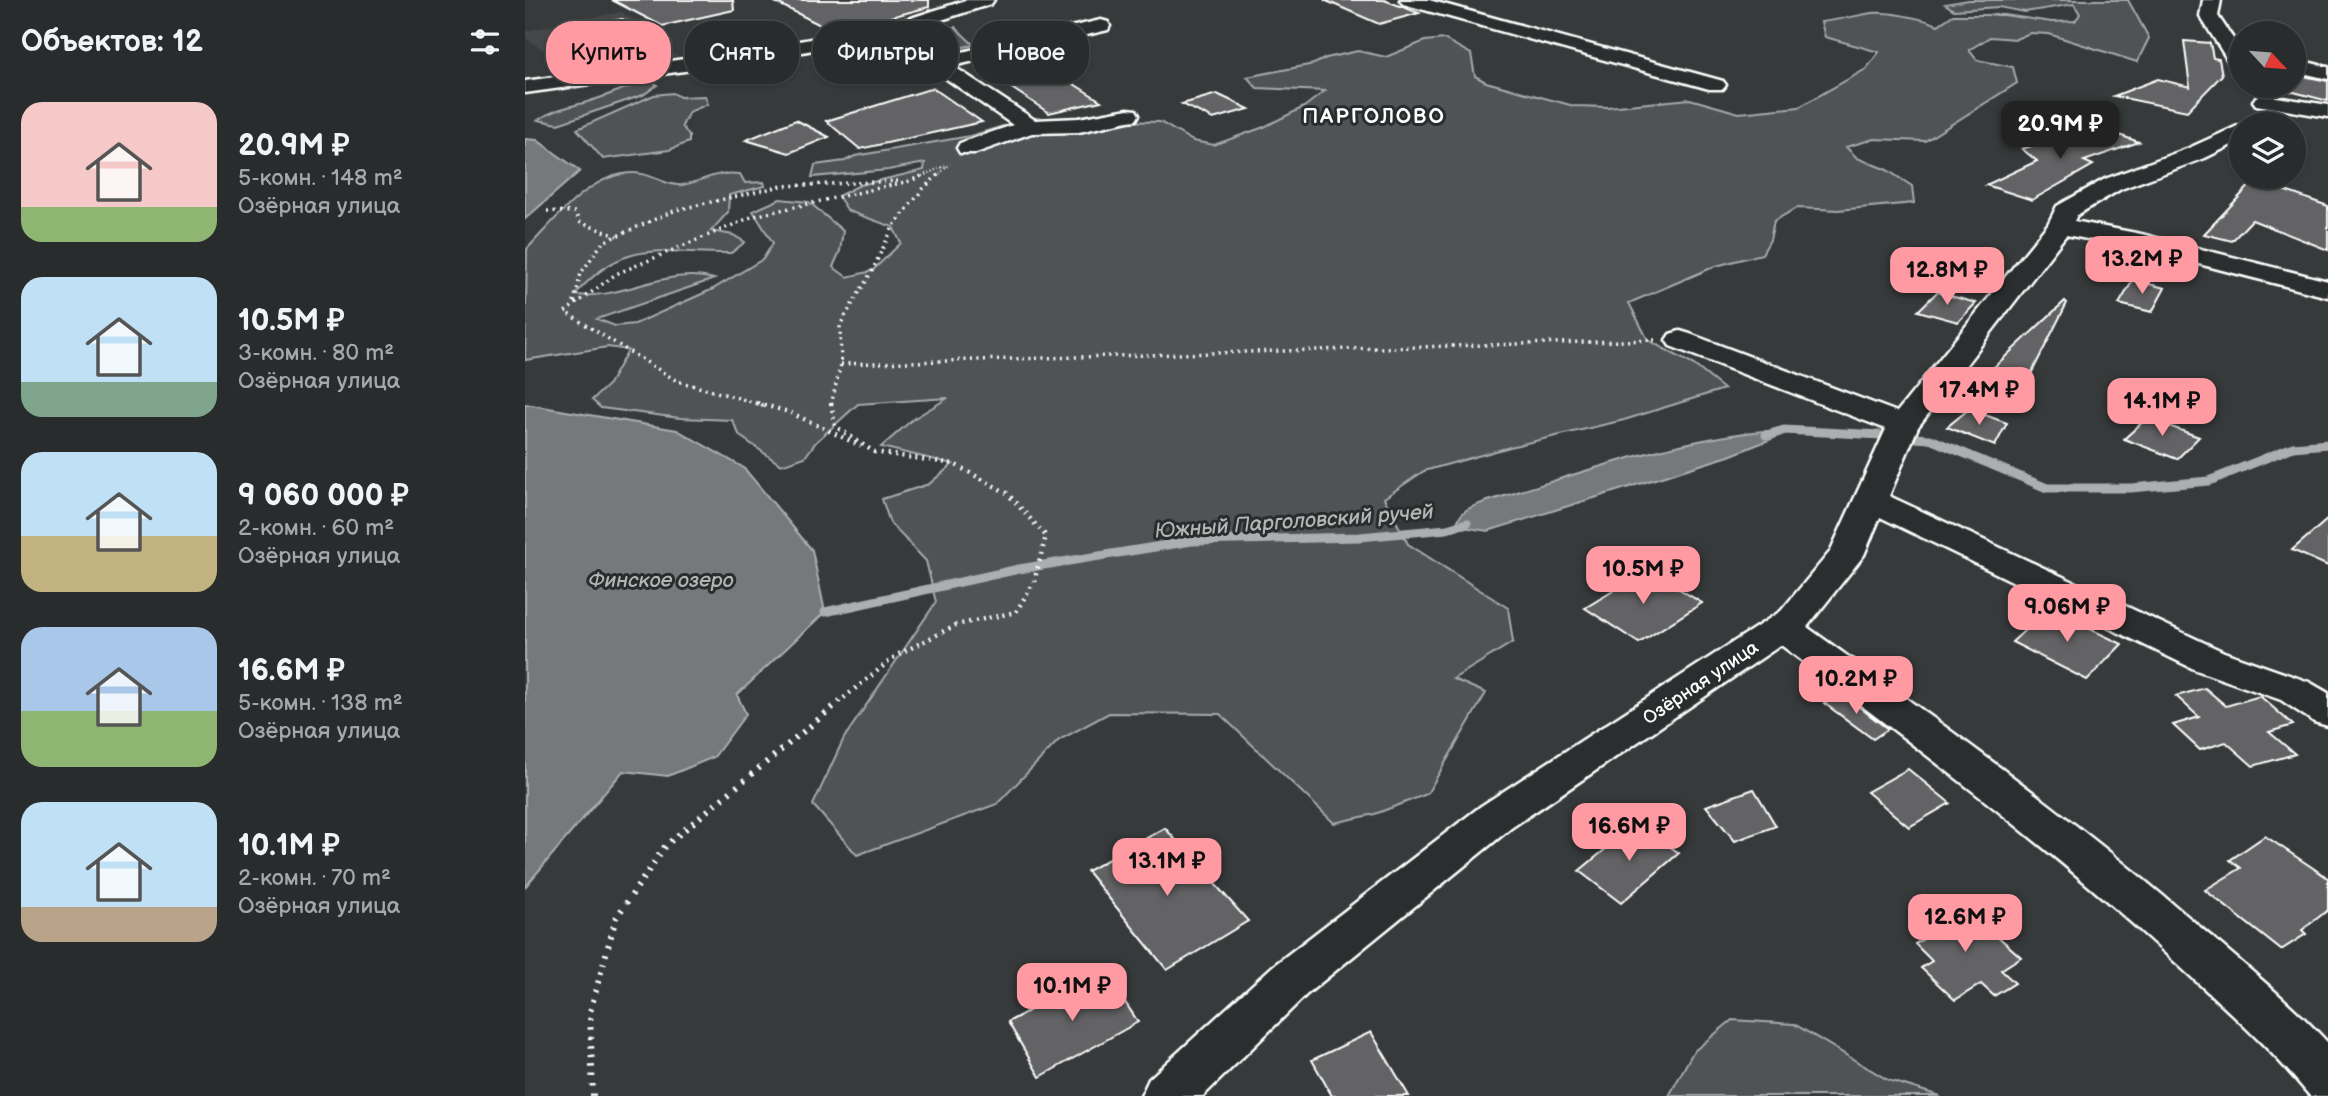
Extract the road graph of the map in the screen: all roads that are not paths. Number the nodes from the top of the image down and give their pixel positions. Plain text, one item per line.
1 (1409, 0) edge
2 (2212, 0) edge
3 (966, 2) edge
4 (916, 21) edge
5 (1101, 26) dead end
6 (2229, 42) edge
7 (813, 44) edge
8 (958, 58) edge
9 (2307, 68) edge
10 (2328, 73) edge
11 (958, 77) edge
12 (1716, 85) dead end
13 (525, 87) edge
14 (2277, 98) edge
15 (2328, 111) edge
16 (1128, 115) dead end
17 (1030, 127) junction
18 (2229, 137) edge
19 (968, 148) dead end
20 (2060, 226) junction
21 (2328, 289) edge
22 (1680, 340) road end
23 (1903, 425) junction
24 (1871, 500) junction
25 (1782, 627) junction
26 (2328, 712) edge
27 (2328, 1080) edge
28 (1167, 1096) edge

1 - 12 street
2 - 6 street
3 - 4 street
5 - 8 street
7 - 13 street
9 - 10 street
11 - 17 street
14 - 15 street
16 - 17 street
17 - 19 street
18 - 20 street, Озёрная улица
20 - 21 street
20 - 23 street, Озёрная улица
22 - 23 street
23 - 24 street, Озёрная улица
24 - 25 street, Озёрная улица
24 - 26 street
25 - 27 street
25 - 28 street, Озёрная улица

